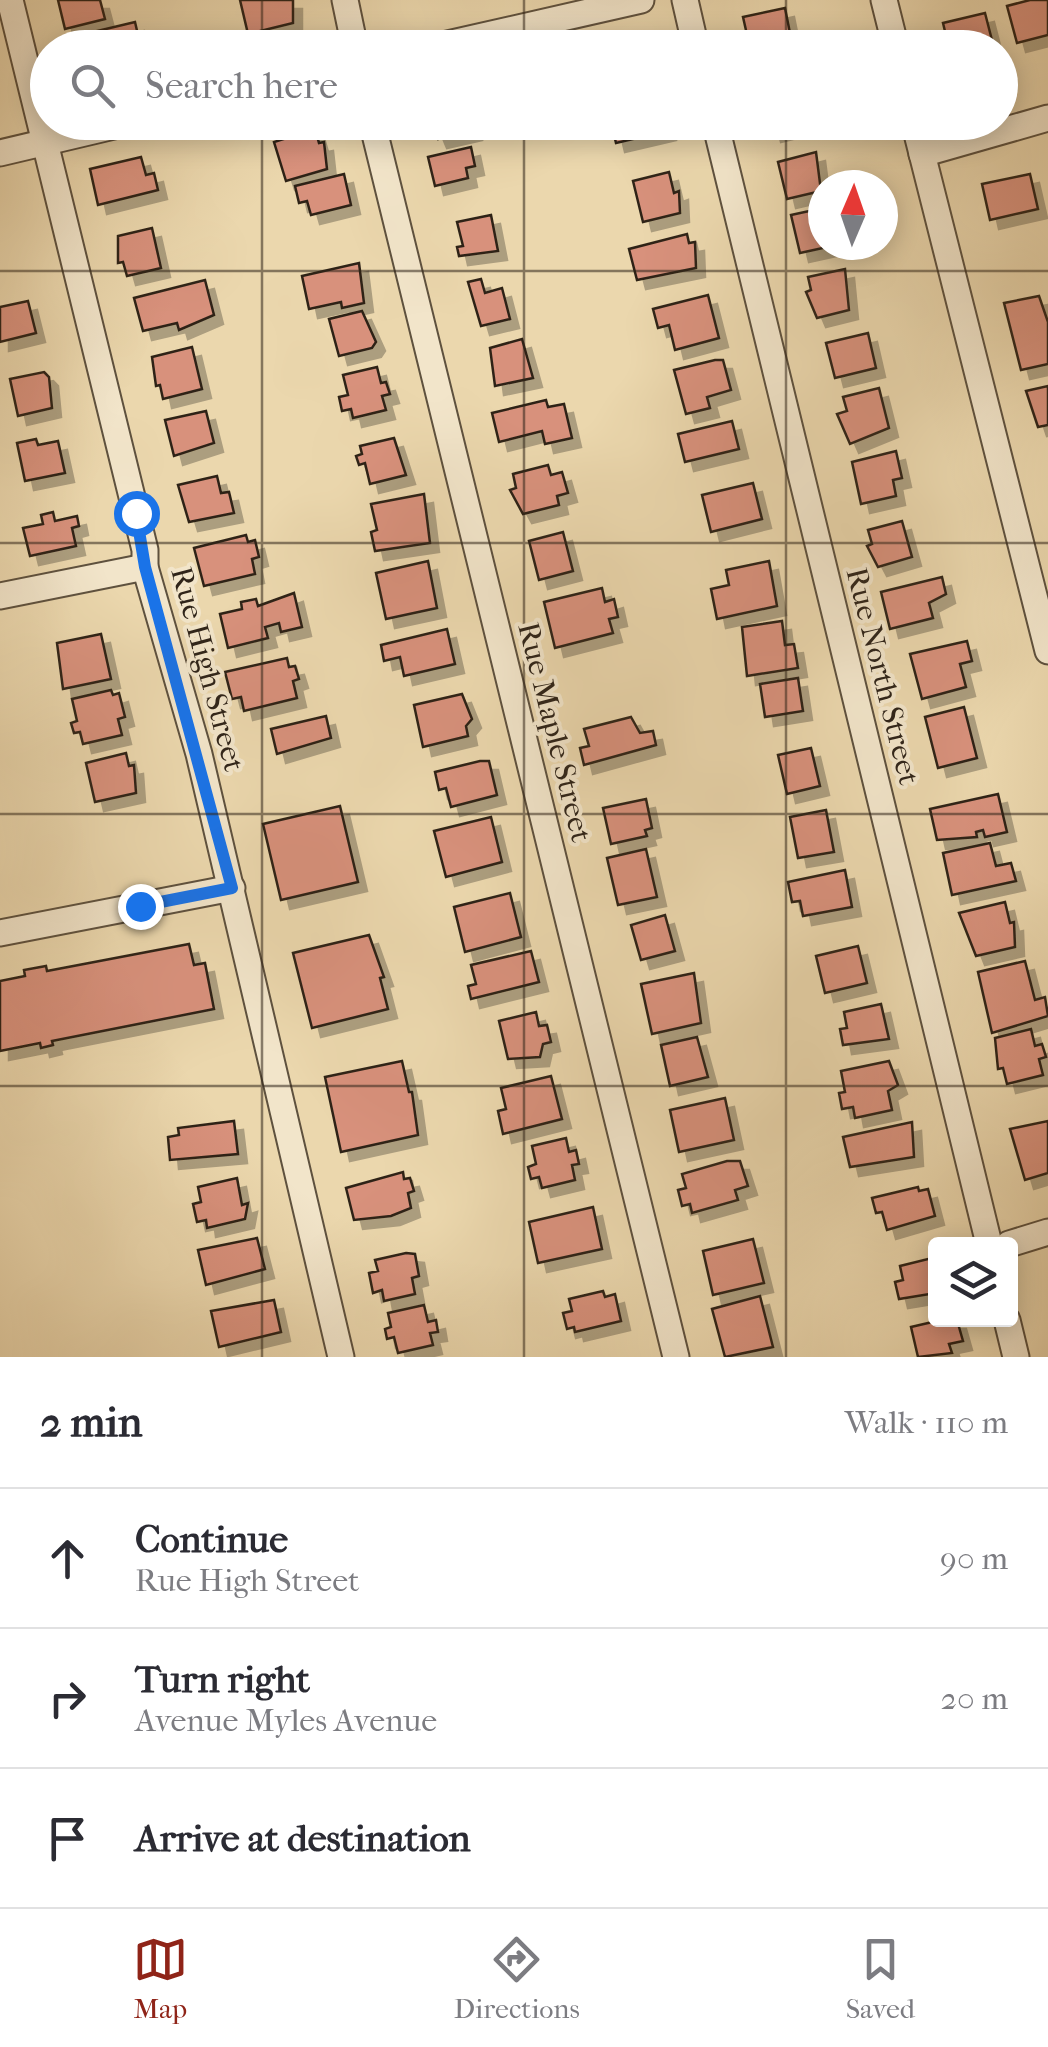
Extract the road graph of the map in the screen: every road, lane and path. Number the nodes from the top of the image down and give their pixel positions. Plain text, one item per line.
1 (10, 0) edge
2 (345, 0) edge
3 (641, 0) edge
4 (685, 0) edge
5 (884, 0) edge
6 (351, 30) edge
7 (509, 30) edge
8 (692, 30) edge
9 (892, 30) edge
10 (30, 77) edge
11 (1048, 118) edge
12 (1018, 127) edge
13 (46, 140) edge
14 (59, 140) edge
15 (376, 140) edge
16 (718, 140) edge
17 (918, 140) edge
18 (971, 140) edge
19 (47, 143) junction
20 (0, 153) edge
21 (922, 154) junction
22 (145, 567) junction
23 (0, 596) edge
24 (1048, 652) edge
25 (232, 888) junction
26 (0, 933) edge
27 (1048, 1232) edge
28 (987, 1237) edge
29 (1018, 1241) edge
30 (1009, 1327) edge
31 (341, 1357) edge
32 (676, 1357) edge
33 (1016, 1357) edge

1 - 10 street, Rue High Street
2 - 6 street
3 - 7 street
4 - 8 street
5 - 9 street
11 - 12 street
13 - 19 street, Rue High Street
14 - 19 street
15 - 32 street, Rue Maple Street
16 - 28 street, Rue North Street
17 - 21 street
18 - 21 street
19 - 20 street
19 - 22 street, Rue High Street
21 - 24 street
22 - 23 street
22 - 25 street, Rue High Street
25 - 26 street
25 - 31 street, Rue High Street
27 - 29 street
30 - 33 street

